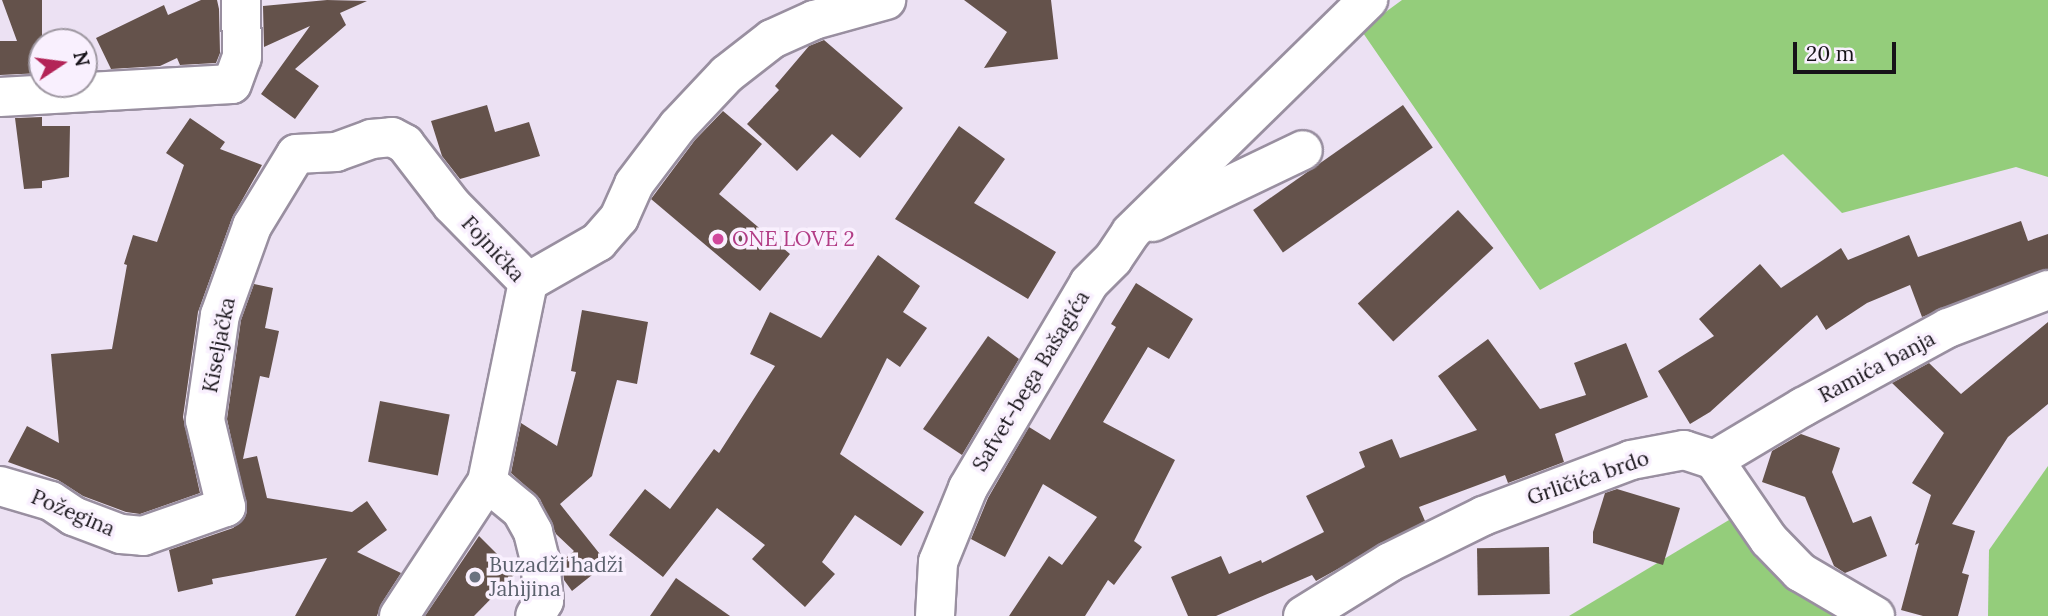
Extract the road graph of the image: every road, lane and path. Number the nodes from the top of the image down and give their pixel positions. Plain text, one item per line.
1 (241, 0) edge
2 (886, 0) edge
3 (1367, 0) edge
4 (0, 97) edge
5 (1303, 150) dead end
6 (296, 154) joint
7 (1131, 232) junction
8 (528, 282) junction
9 (2048, 290) edge
10 (1714, 460) junction
11 (487, 482) junction
12 (0, 486) edge
13 (226, 507) joint
14 (399, 616) edge
15 (535, 616) edge
16 (935, 616) edge
17 (1303, 616) edge
18 (1875, 616) edge

1 - 4 street
2 - 8 street
3 - 7 street, Safvet-bega Bašagića
5 - 7 street
6 - 8 street, Fojnička
6 - 13 street, Kiseljačka
7 - 16 street, Safvet-bega Bašagića
8 - 11 street, Fojnička
9 - 10 street, Ramića banja
10 - 17 street, Grličića brdo
10 - 18 street
11 - 14 street
11 - 15 street
12 - 13 street, Požegina

